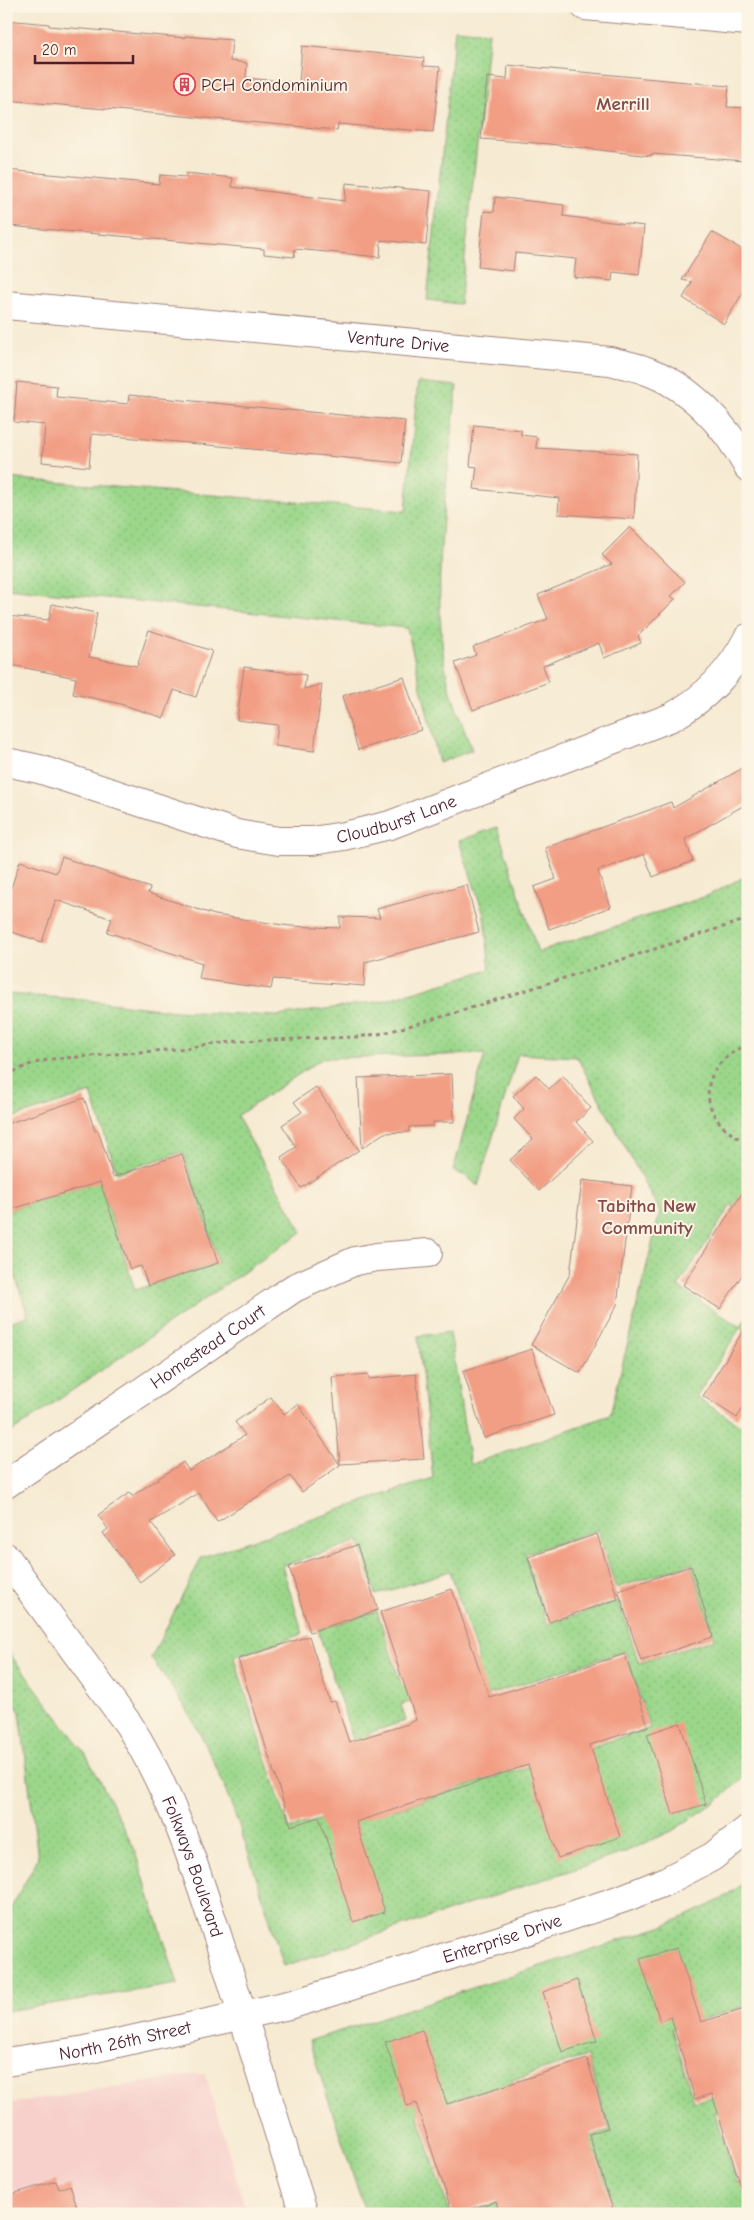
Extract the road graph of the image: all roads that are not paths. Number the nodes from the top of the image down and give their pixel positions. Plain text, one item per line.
1 (585, 6) edge
2 (748, 21) edge
3 (6, 305) edge
4 (748, 467) edge
5 (748, 638) edge
6 (6, 762) edge
7 (428, 1253) dead end
8 (6, 1484) edge
9 (6, 1557) edge
10 (748, 1829) edge
11 (243, 2015) junction
12 (6, 2062) edge
13 (304, 2214) edge

1 - 2 street
3 - 4 street, Venture Drive
5 - 6 street, Cloudburst Lane
7 - 8 street, Homestead Court
9 - 11 street, Folkways Boulevard
10 - 11 street, Enterprise Drive
11 - 12 street, North 26th Street
11 - 13 street, Folkways Boulevard

